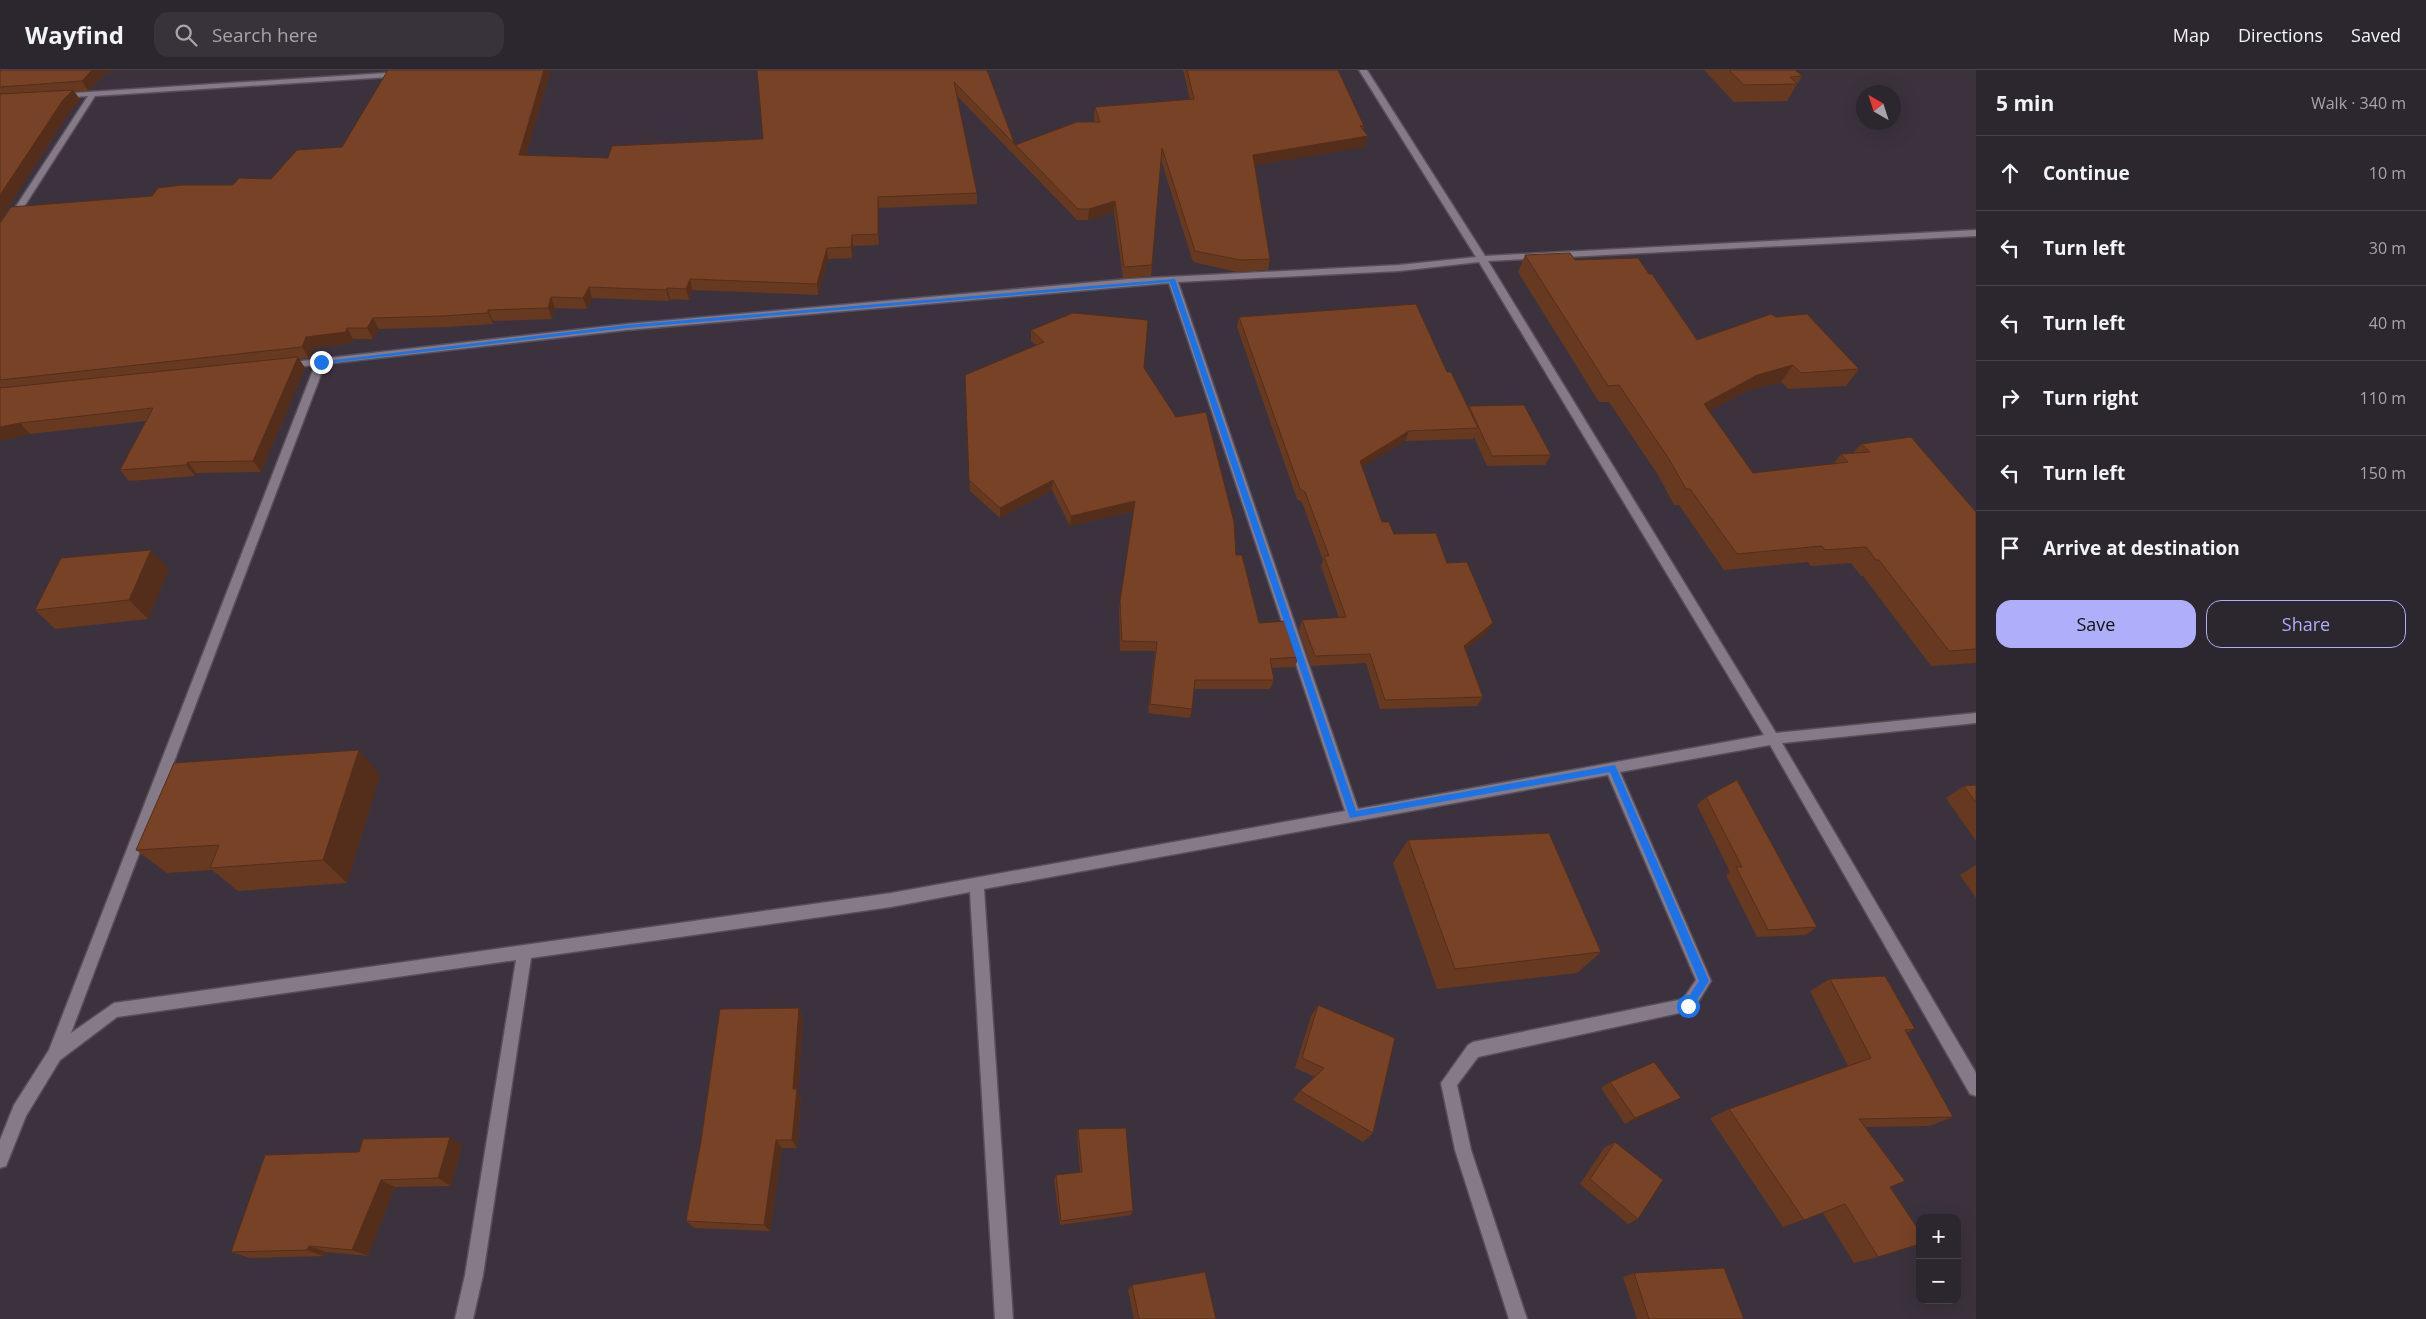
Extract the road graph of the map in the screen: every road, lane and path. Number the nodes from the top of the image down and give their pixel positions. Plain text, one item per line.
1 (326, 70) edge
2 (1363, 70) edge
3 (410, 74) edge
4 (324, 79) junction
5 (93, 94) junction
6 (47, 97) edge
7 (1976, 233) edge
8 (0, 238) edge
9 (1482, 259) junction
10 (1173, 280) junction
11 (321, 362) junction
12 (273, 367) edge
13 (1976, 718) edge
14 (1773, 739) junction
15 (1612, 768) junction
16 (1353, 815) junction
17 (977, 883) junction
18 (525, 951) junction
19 (56, 1055) junction
20 (1976, 1088) edge
21 (0, 1160) edge
22 (464, 1319) edge
23 (1004, 1319) edge
24 (1518, 1319) edge

1 - 4 street
2 - 9 street
3 - 4 street
4 - 5 street
5 - 6 street
5 - 8 street
7 - 9 street
9 - 10 street
9 - 14 street
10 - 11 street
10 - 16 street
11 - 12 street
11 - 19 street
13 - 14 street
14 - 15 street
14 - 20 street
15 - 16 street
15 - 24 street
16 - 17 street
17 - 18 street
17 - 23 street
18 - 19 street
18 - 22 street
19 - 21 street

